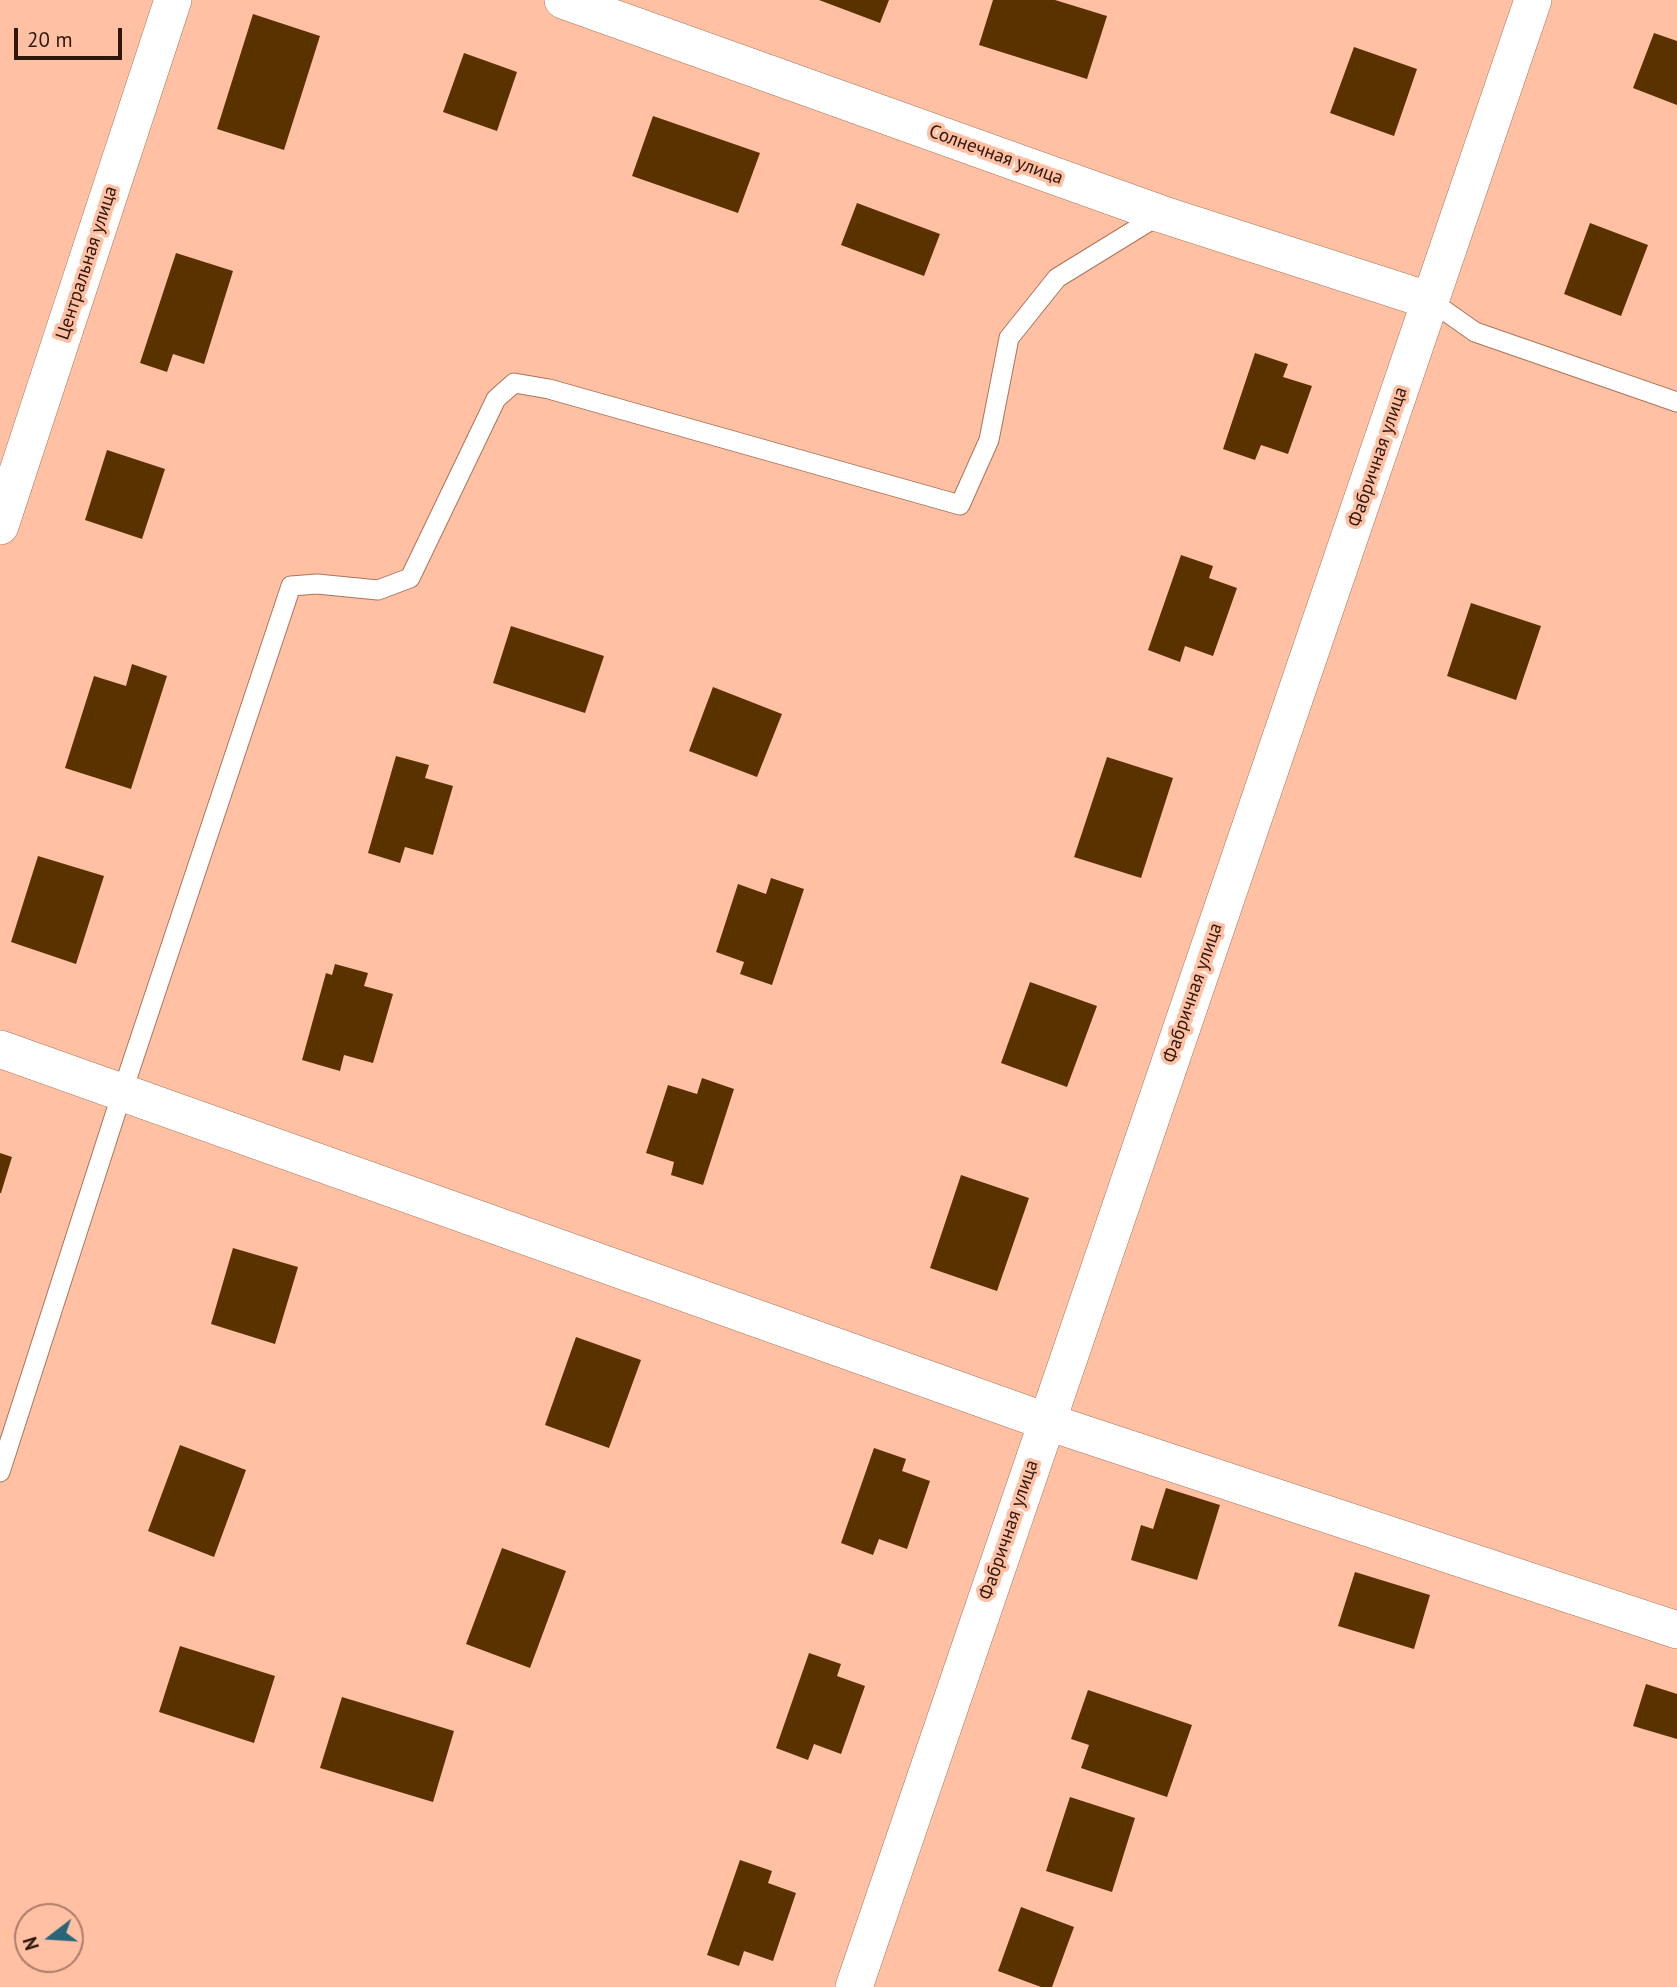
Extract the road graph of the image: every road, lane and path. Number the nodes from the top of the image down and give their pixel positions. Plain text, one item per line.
1 (173, 0) edge
2 (563, 0) edge
3 (1533, 0) edge
4 (1161, 214) junction
5 (1432, 302) junction
6 (1677, 402) edge
7 (0, 526) edge
8 (0, 1049) edge
9 (122, 1093) junction
10 (1045, 1421) junction
11 (0, 1472) edge
12 (1677, 1630) edge
13 (854, 1987) edge

1 - 7 street, Центральная улица
2 - 4 street, Солнечная улица
3 - 5 street, Фабричная улица
4 - 5 street, Солнечная улица
4 - 9 lane
5 - 6 lane
5 - 10 street, Фабричная улица
8 - 9 street
9 - 10 street
9 - 11 lane
10 - 12 street
10 - 13 street, Фабричная улица

